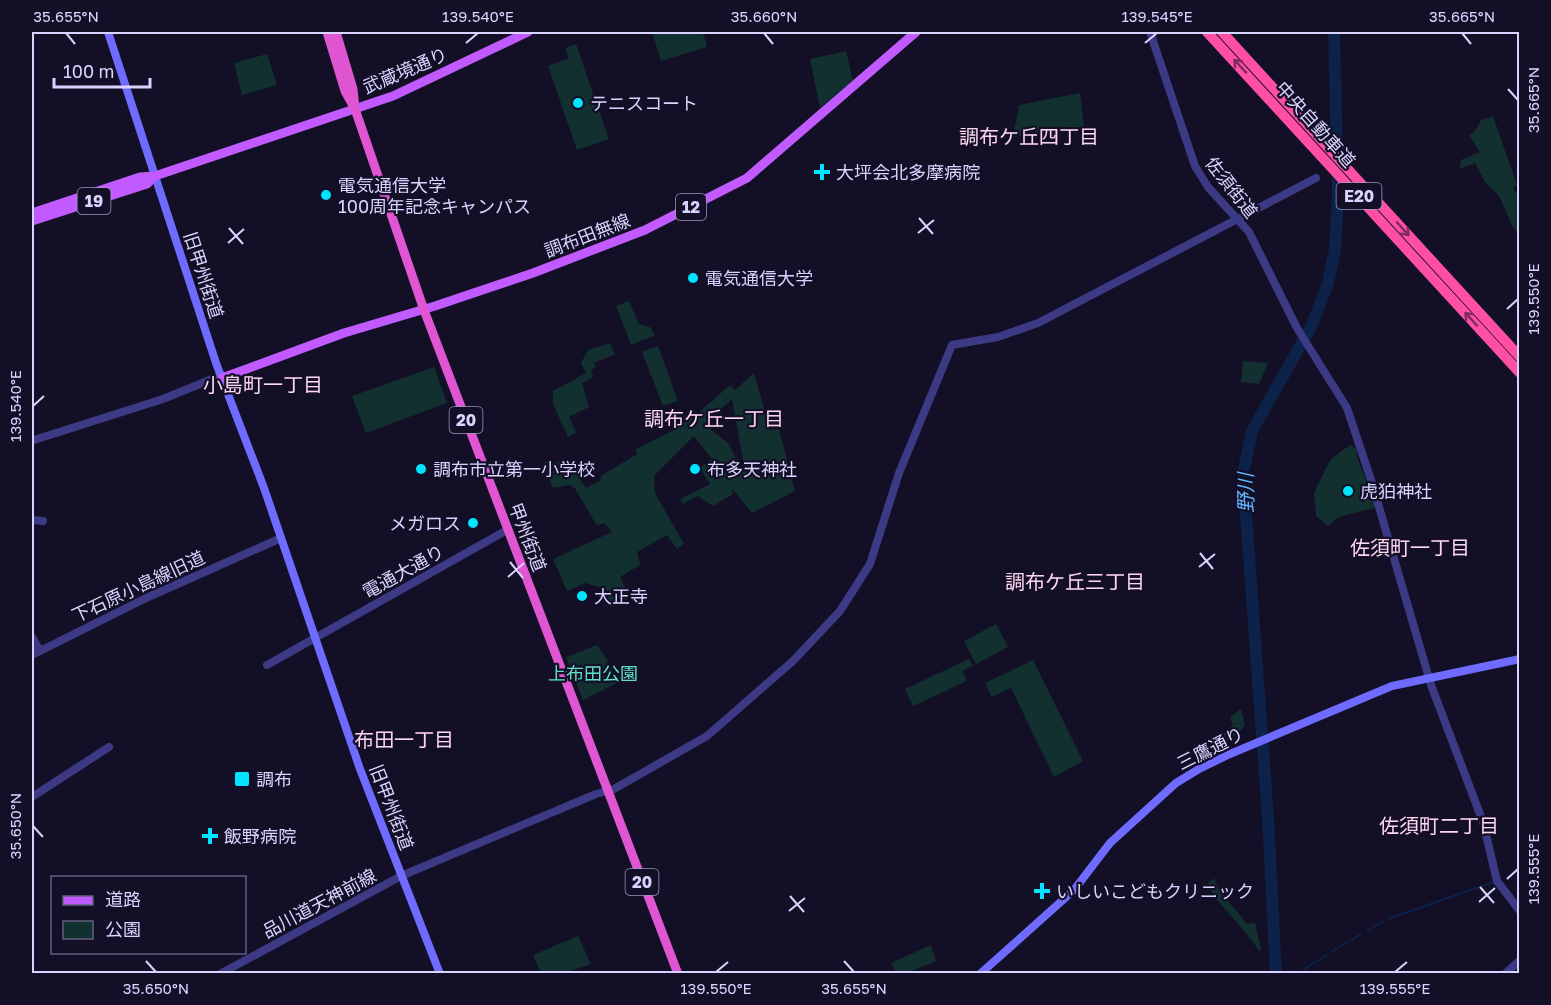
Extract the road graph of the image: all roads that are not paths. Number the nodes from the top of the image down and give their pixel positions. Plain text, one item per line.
1 (108, 32) edge
2 (327, 32) edge
3 (336, 32) edge
4 (528, 32) edge
5 (916, 32) edge
6 (1150, 32) edge
7 (1207, 32) edge
8 (1222, 32) edge
9 (355, 109) junction
10 (155, 176) junction
11 (1316, 178) dead end
12 (32, 213) edge
13 (1236, 218) junction
14 (32, 221) edge
15 (424, 310) junction
16 (1515, 360) edge
17 (1520, 373) edge
18 (222, 378) junction
19 (34, 440) dead end
20 (32, 520) edge
21 (43, 520) dead end
22 (507, 530) junction
23 (281, 538) junction
24 (32, 637) edge
25 (315, 638) junction
26 (40, 651) junction
27 (32, 655) edge
28 (1520, 659) edge
29 (267, 665) dead end
30 (1429, 676) junction
31 (110, 747) dead end
32 (607, 791) junction
33 (32, 797) edge
34 (401, 876) junction
35 (1520, 911) edge
36 (1520, 960) edge
37 (220, 974) edge
38 (440, 974) edge
39 (678, 974) edge
40 (980, 974) edge
41 (1505, 974) edge

1 - 10 main road, 旧甲州街道
2 - 9 highway, 甲州街道 / 20
3 - 9 highway, 甲州街道 / 20
4 - 9 main road, 武蔵境通り
5 - 15 main road, 調布田無線 / 12
6 - 13 street, 佐須街道
16 -> 7 highway, 中央自動車道 / E20
8 -> 16 highway, 中央自動車道 / E20
9 - 10 main road, 武蔵境通り / 19
9 - 15 highway, 甲州街道 / 20
10 - 12 main road, 19
10 - 14 main road, 19
10 - 18 main road, 旧甲州街道
11 - 13 street
13 - 30 street, 佐須街道
13 - 32 street, 品川道天神前線
15 - 18 main road, 調布田無線 / 12
15 - 22 highway, 甲州街道 / 20
16 - 17 highway, 中央自動車道 / E20
18 - 19 street
18 - 23 main road, 旧甲州街道
20 - 21 street
22 - 25 street, 電通大通り
22 - 32 highway, 甲州街道 / 20
23 - 25 main road, 旧甲州街道
23 - 26 street, 下石原小島線旧道
24 - 26 street
25 - 29 street, 電通大通り
25 - 34 main road, 旧甲州街道
26 - 27 street, 下石原小島線旧道
28 - 30 main road, 三鷹通り
30 - 35 street, 佐須街道
30 - 40 main road, 三鷹通り
31 - 33 street
32 - 34 street, 品川道天神前線
32 - 39 highway, 甲州街道 / 20
34 - 37 street, 品川道天神前線
34 - 38 main road, 旧甲州街道
36 - 41 street

